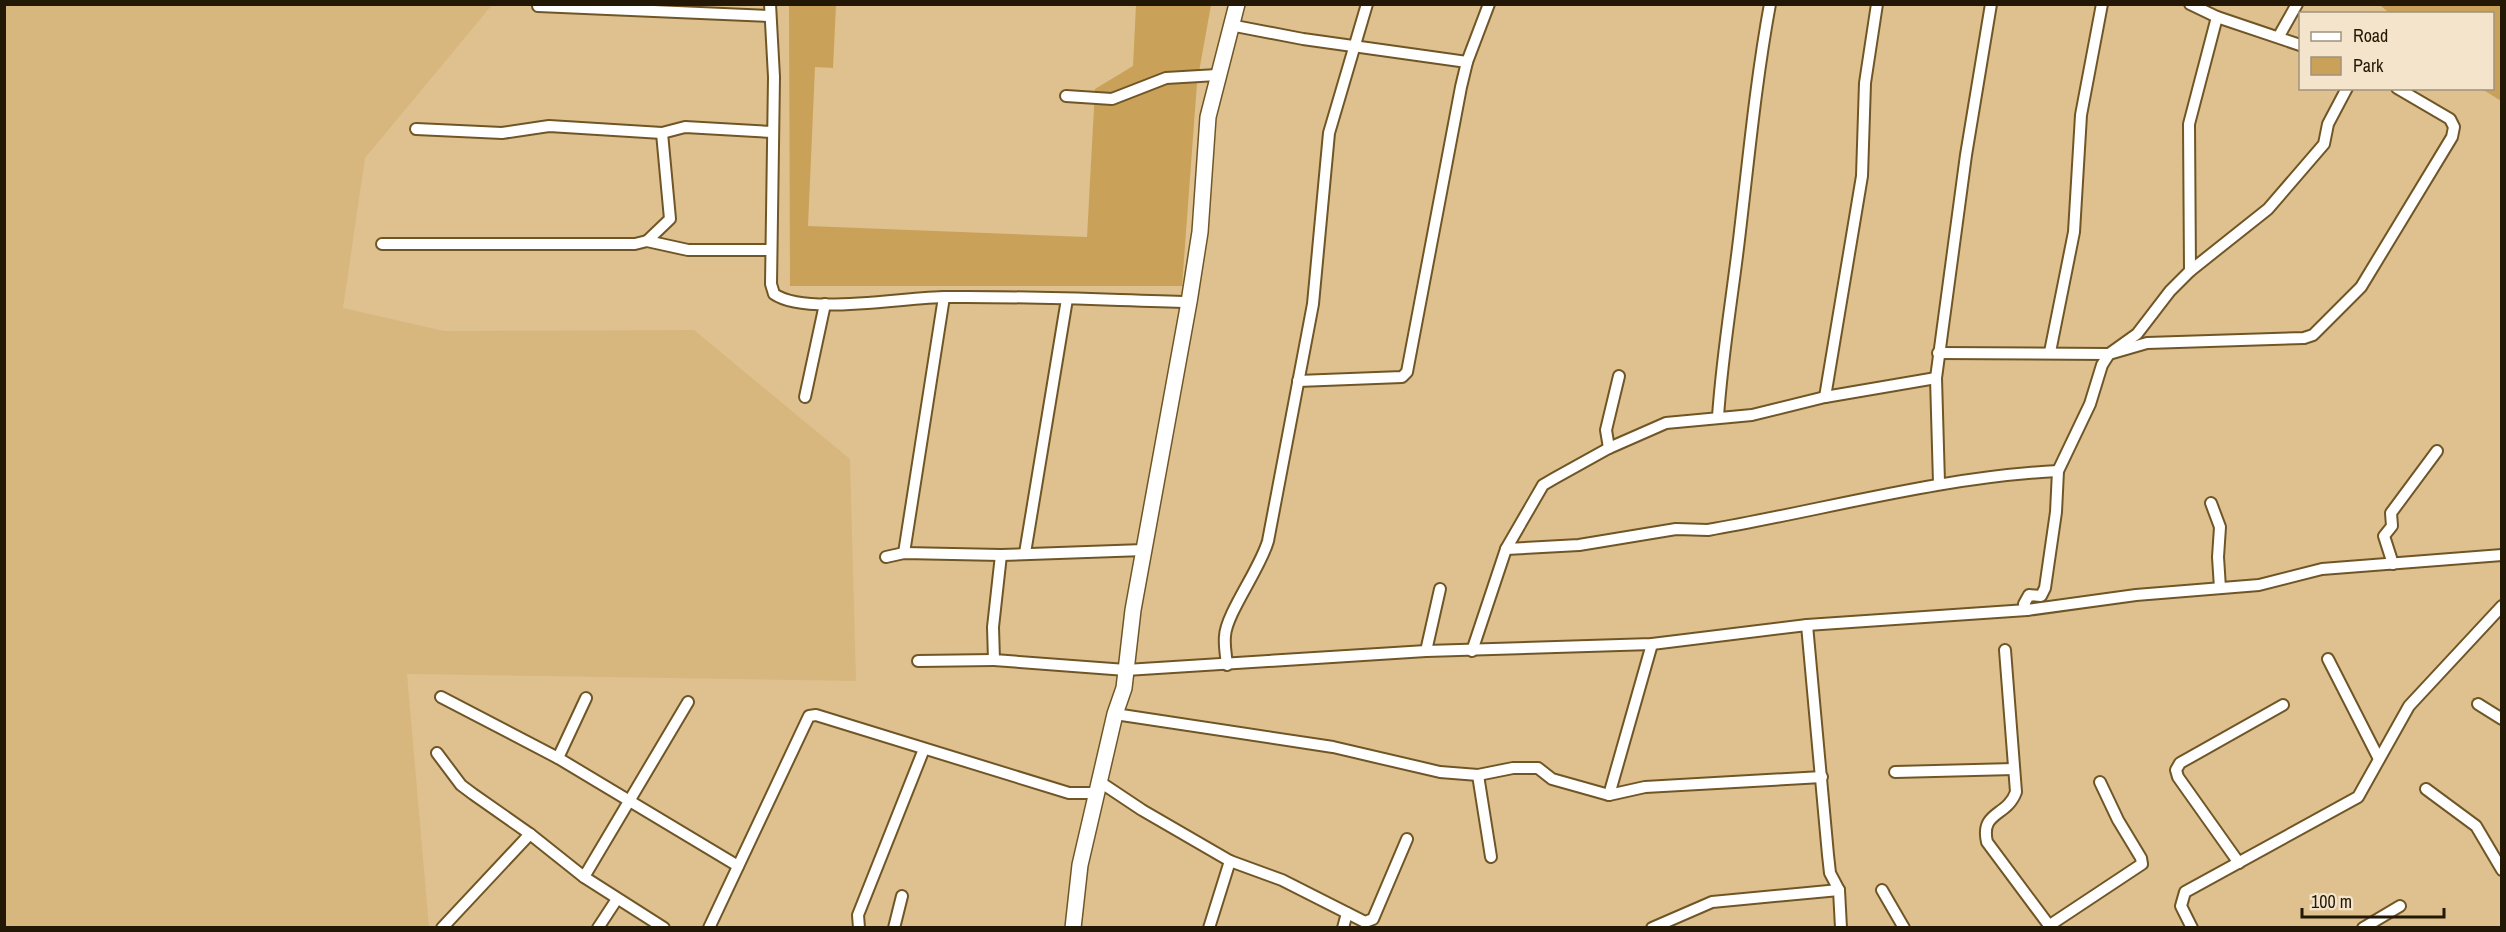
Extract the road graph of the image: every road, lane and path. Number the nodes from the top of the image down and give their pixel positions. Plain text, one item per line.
1 (1237, 4) edge
2 (1366, 4) edge
3 (1489, 4) edge
4 (1770, 4) edge
5 (1877, 4) edge
6 (1991, 4) edge
7 (2102, 4) edge
8 (2190, 4) edge
9 (2296, 4) edge
10 (538, 6) edge
11 (770, 10) edge
12 (2217, 17) junction
13 (1230, 25) junction
14 (2279, 36) junction
15 (2299, 44) edge
16 (1353, 45) junction
17 (1467, 62) junction
18 (1217, 75) junction
19 (2346, 90) edge
20 (2400, 90) edge
21 (1066, 96) dead end
22 (416, 129) dead end
23 (772, 132) junction
24 (662, 133) junction
25 (647, 241) junction
26 (382, 244) dead end
27 (771, 250) junction
28 (2190, 271) junction
29 (944, 297) junction
30 (1067, 299) junction
31 (1188, 302) junction
32 (825, 304) junction
33 (2050, 352) junction
34 (1938, 353) junction
35 (2109, 354) junction
36 (1619, 376) dead end
37 (1935, 378) junction
38 (1298, 381) junction
39 (1825, 397) junction
40 (805, 398) dead end
41 (1718, 417) junction
42 (1609, 448) junction
43 (2437, 451) dead end
44 (2058, 471) junction
45 (1939, 483) junction
46 (2211, 503) dead end
47 (1506, 549) junction
48 (1144, 550) junction
49 (904, 553) junction
50 (1025, 553) junction
51 (1001, 555) junction
52 (2502, 555) edge
53 (886, 557) dead end
54 (2393, 564) junction
55 (2220, 588) junction
56 (1440, 589) dead end
57 (2502, 606) edge
58 (2027, 610) junction
59 (1807, 625) junction
60 (1652, 644) junction
61 (2005, 650) dead end
62 (1426, 651) junction
63 (1472, 651) junction
64 (2328, 659) dead end
65 (994, 660) junction
66 (918, 661) dead end
67 (1227, 665) junction
68 (1126, 670) junction
69 (441, 697) dead end
70 (586, 698) dead end
71 (688, 702) dead end
72 (2478, 704) dead end
73 (2283, 705) dead end
74 (1115, 714) junction
75 (2502, 719) edge
76 (924, 749) junction
77 (437, 753) dead end
78 (558, 758) junction
79 (2379, 759) junction
80 (2014, 769) junction
81 (1895, 772) dead end
82 (1478, 775) junction
83 (1822, 777) junction
84 (2100, 782) dead end
85 (1099, 788) junction
86 (2426, 789) dead end
87 (1609, 795) junction
88 (629, 801) junction
89 (530, 834) junction
90 (1407, 839) dead end
91 (1491, 857) dead end
92 (1230, 861) junction
93 (2239, 863) junction
94 (738, 866) junction
95 (2502, 870) edge
96 (584, 877) junction
97 (1839, 890) junction
98 (1882, 890) dead end
99 (902, 896) dead end
100 (617, 899) junction
101 (2400, 906) dead end
102 (1347, 913) junction
103 (1372, 925) edge
104 (2050, 926) edge
105 (442, 927) edge
106 (598, 927) edge
107 (664, 927) edge
108 (709, 927) edge
109 (859, 927) edge
110 (894, 927) edge
111 (1073, 927) edge
112 (1209, 927) edge
113 (1343, 927) edge
114 (1652, 927) edge
115 (1840, 927) edge
116 (1904, 927) edge
117 (2192, 927) edge
118 (2363, 927) edge

1 - 13 street
2 - 16 street
3 - 17 street
4 - 41 street
5 - 39 street
6 - 34 street
7 - 33 street
8 - 12 street
9 - 14 street
10 - 11 street
11 - 23 street
12 - 14 street
12 - 28 street
13 - 16 street
13 - 18 street
14 - 15 street
16 - 17 street
16 - 38 street
17 - 38 street
18 - 21 street
18 - 31 street
19 - 28 street
20 - 35 street
22 - 24 street
23 - 24 street
23 - 27 street
24 - 25 street
25 - 26 street
25 - 27 street
27 - 32 street
28 - 35 street
29 - 30 street
29 - 32 street
29 - 49 street
30 - 31 street
30 - 50 street
31 - 48 street
32 - 40 street
33 - 34 street
33 - 35 street
34 - 37 street
35 - 44 street
36 - 42 street
37 - 39 street
37 - 45 street
38 - 67 street
39 - 41 street
41 - 42 street
42 - 47 street
43 - 54 street
44 - 45 street
44 - 58 street
45 - 47 street
46 - 55 street
47 - 63 street
48 - 50 street
48 - 68 street
49 - 51 street
49 - 53 street
50 - 51 street
51 - 65 street
52 - 54 street
54 - 55 street
55 - 58 street
56 - 62 street
57 - 79 street
58 - 59 street
59 - 60 street
59 - 83 street
60 - 63 street
60 - 87 street
61 - 80 street
62 - 63 street
62 - 67 street
64 - 79 street
65 - 66 street
65 - 68 street
67 - 68 street
68 - 74 street
69 - 78 street
70 - 78 street
71 - 88 street
72 - 75 street
73 - 93 street
74 - 82 street
74 - 85 street
76 - 85 street
76 - 94 street
76 - 109 street
77 - 89 street
78 - 88 street
79 - 93 street
80 - 81 street
80 - 104 street
82 - 87 street
82 - 91 street
83 - 87 street
83 - 97 street
84 - 104 street
85 - 92 street
85 - 111 street
86 - 95 street
88 - 94 street
88 - 96 street
89 - 96 street
89 - 105 street
90 - 103 street
92 - 102 street
92 - 112 street
93 - 117 street
94 - 108 street
96 - 100 street
97 - 114 street
97 - 115 street
98 - 116 street
99 - 110 street
100 - 106 street
100 - 107 street
101 - 118 street
102 - 103 street
102 - 113 street

